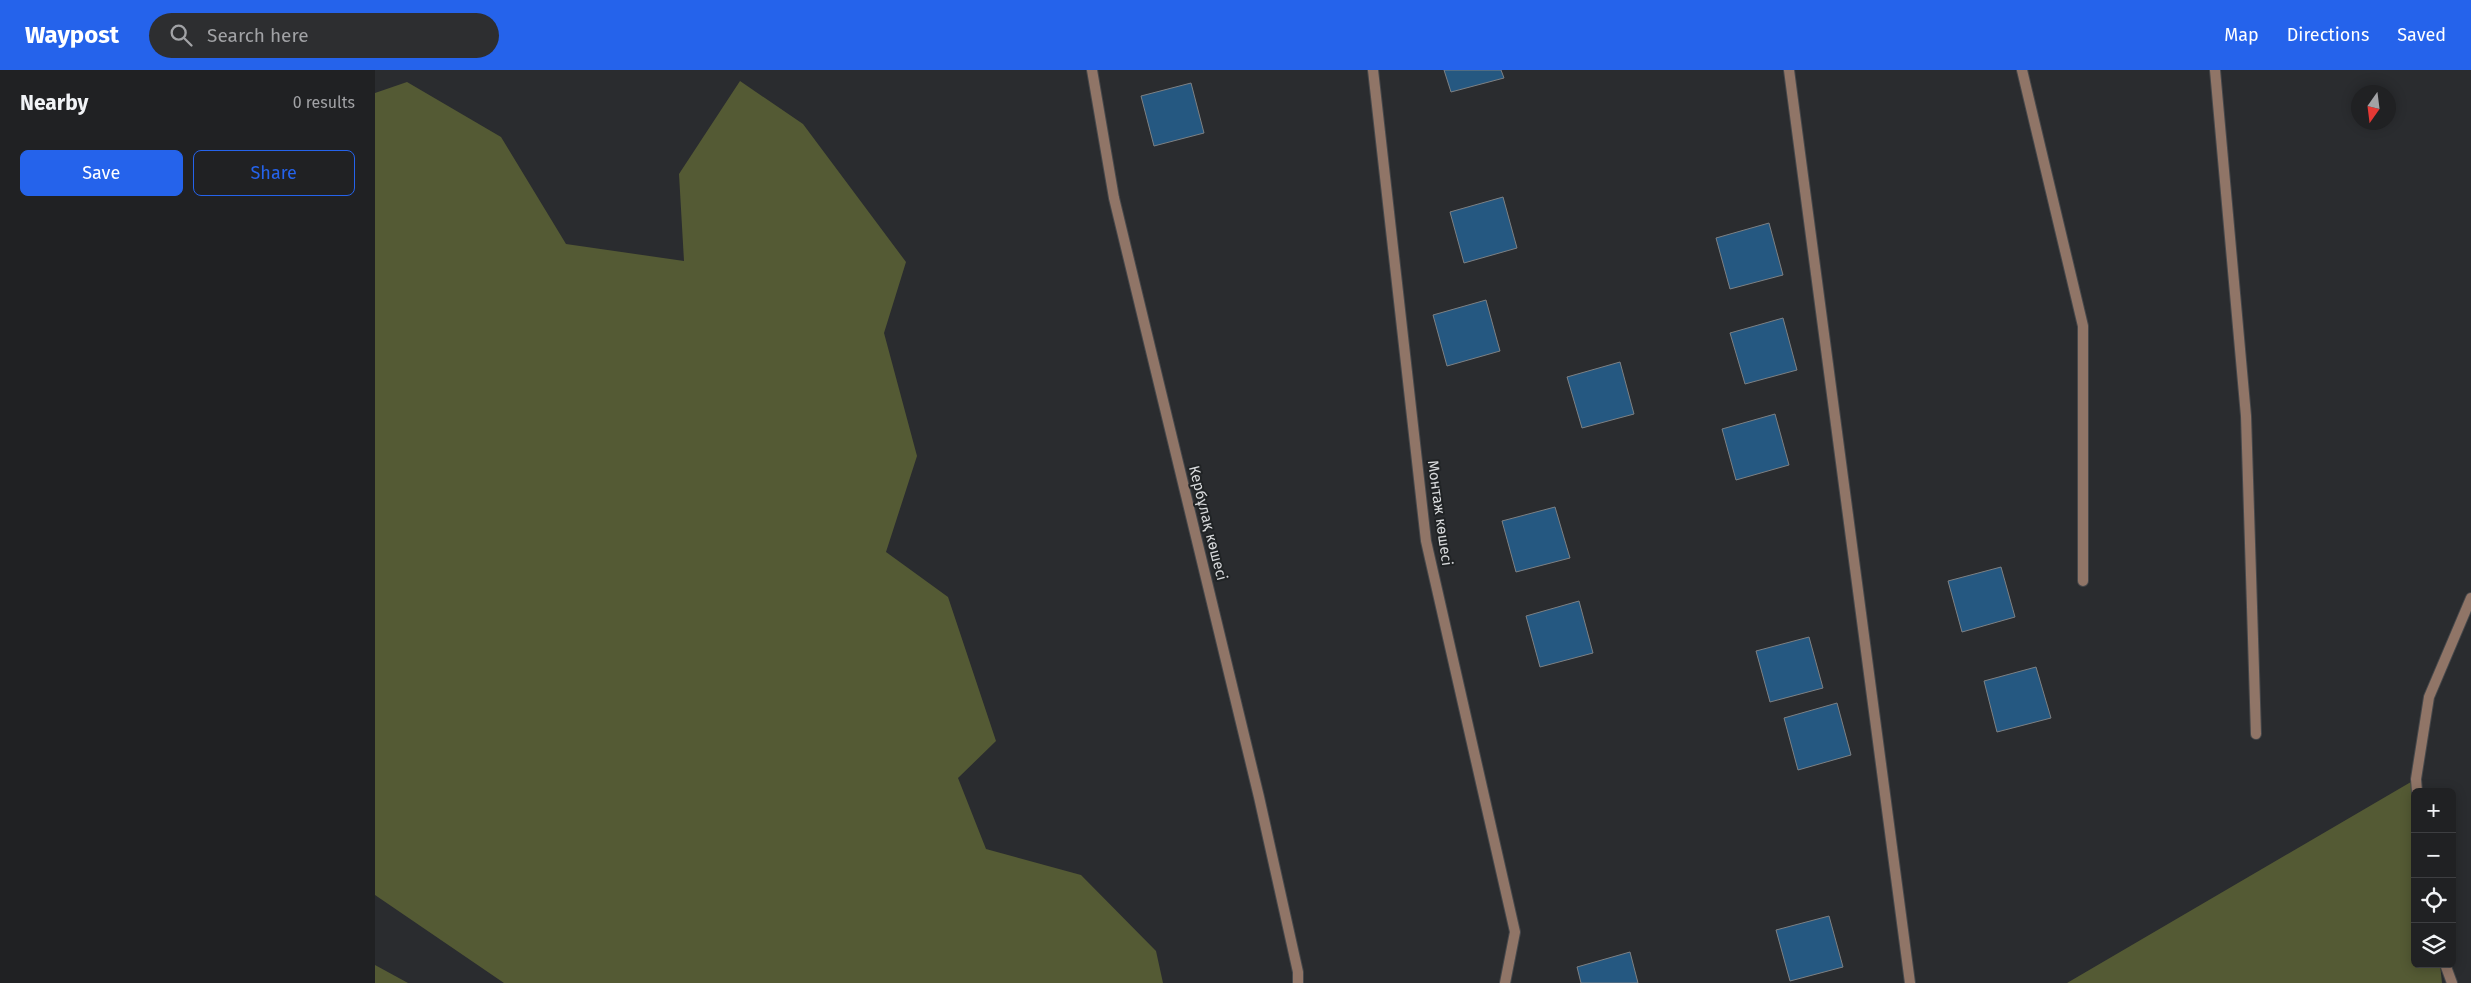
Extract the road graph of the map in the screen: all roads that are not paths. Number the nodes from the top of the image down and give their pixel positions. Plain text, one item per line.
1 (1092, 70) edge
2 (1373, 70) edge
3 (1789, 70) edge
4 (2022, 70) edge
5 (2215, 70) edge
6 (2083, 582) dead end
7 (2471, 598) edge
8 (2256, 734) dead end
9 (2417, 788) edge
10 (2446, 968) edge
11 (1298, 983) edge
12 (1505, 983) edge
13 (1910, 983) edge
14 (2452, 983) edge

1 - 11 street, Кербұлақ көшесі
2 - 12 street, Монтаж көшесі
3 - 13 street
4 - 6 street
5 - 8 street
7 - 9 street
10 - 14 street

